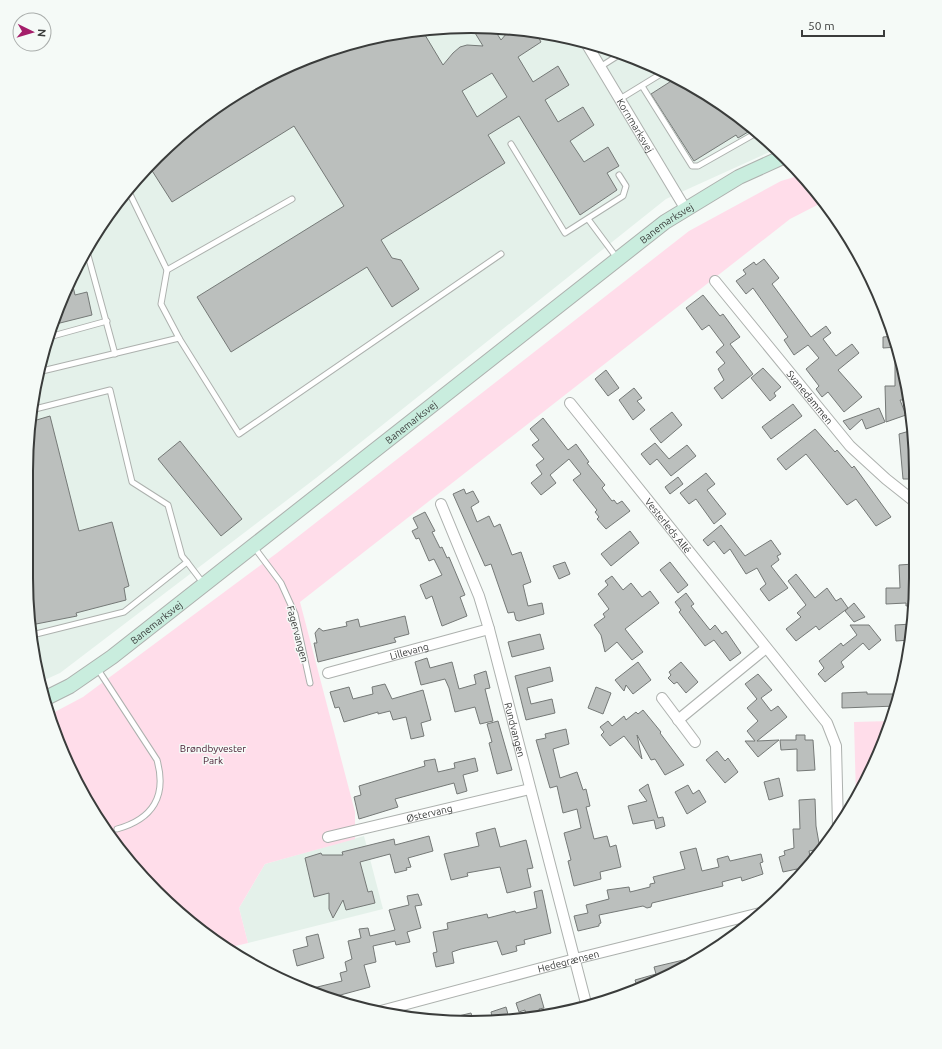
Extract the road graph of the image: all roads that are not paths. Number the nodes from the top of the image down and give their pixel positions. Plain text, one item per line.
1 (590, 50) edge
2 (615, 57) edge
3 (600, 67) junction
4 (659, 75) edge
5 (642, 86) junction
6 (620, 100) junction
7 (752, 135) edge
8 (511, 144) dead end
9 (779, 159) edge
10 (619, 175) dead end
11 (131, 196) edge
12 (292, 199) dead end
13 (685, 208) junction
14 (588, 219) junction
15 (501, 254) dead end
16 (89, 258) edge
17 (618, 259) junction
18 (167, 270) junction
19 (715, 281) dead end
20 (107, 321) junction
21 (54, 336) edge
22 (180, 338) junction
23 (115, 354) junction
24 (45, 370) edge
25 (570, 403) dead end
26 (38, 408) edge
27 (909, 497) edge
28 (441, 504) dead end
29 (254, 547) junction
30 (187, 562) junction
31 (205, 585) junction
32 (489, 629) junction
33 (37, 634) edge
34 (766, 648) junction
35 (97, 668) junction
36 (328, 673) dead end
37 (310, 683) dead end
38 (50, 696) edge
39 (662, 698) dead end
40 (678, 720) junction
41 (695, 742) dead end
42 (530, 789) junction
43 (838, 817) edge
44 (116, 828) dead end
45 (328, 837) dead end
46 (749, 916) edge
47 (575, 959) junction
48 (585, 1001) edge
49 (390, 1009) edge

1 - 3 street, Kornmarksvej
2 - 3 lane
3 - 6 street, Kornmarksvej
4 - 5 lane
5 - 6 lane
5 - 7 lane
6 - 13 street, Kornmarksvej
8 - 14 lane
9 - 13 street, Banemarksvej
10 - 14 lane
11 - 18 lane
12 - 18 lane
13 - 17 street, Banemarksvej
14 - 17 lane
15 - 22 lane
16 - 20 lane
17 - 29 street, Banemarksvej
18 - 22 lane
19 - 27 street, Svanedammen
20 - 21 lane
20 - 23 lane
22 - 23 lane
23 - 24 lane
25 - 34 street, Vesterleds Allé
26 - 30 lane
28 - 32 street, Rundvangen
29 - 31 street, Banemarksvej
29 - 37 lane, Fagervangen
30 - 31 lane
30 - 33 lane
31 - 35 street, Banemarksvej
32 - 36 street, Lillevang
32 - 42 street, Rundvangen
34 - 40 street
34 - 43 street, Vesterleds Allé
35 - 38 street, Banemarksvej
35 - 44 lane
39 - 40 street
40 - 41 street
42 - 45 street, Østervang
42 - 47 street, Rundvangen
46 - 47 street, Hedegrænsen
47 - 48 street, Rundvangen
47 - 49 street, Hedegrænsen

